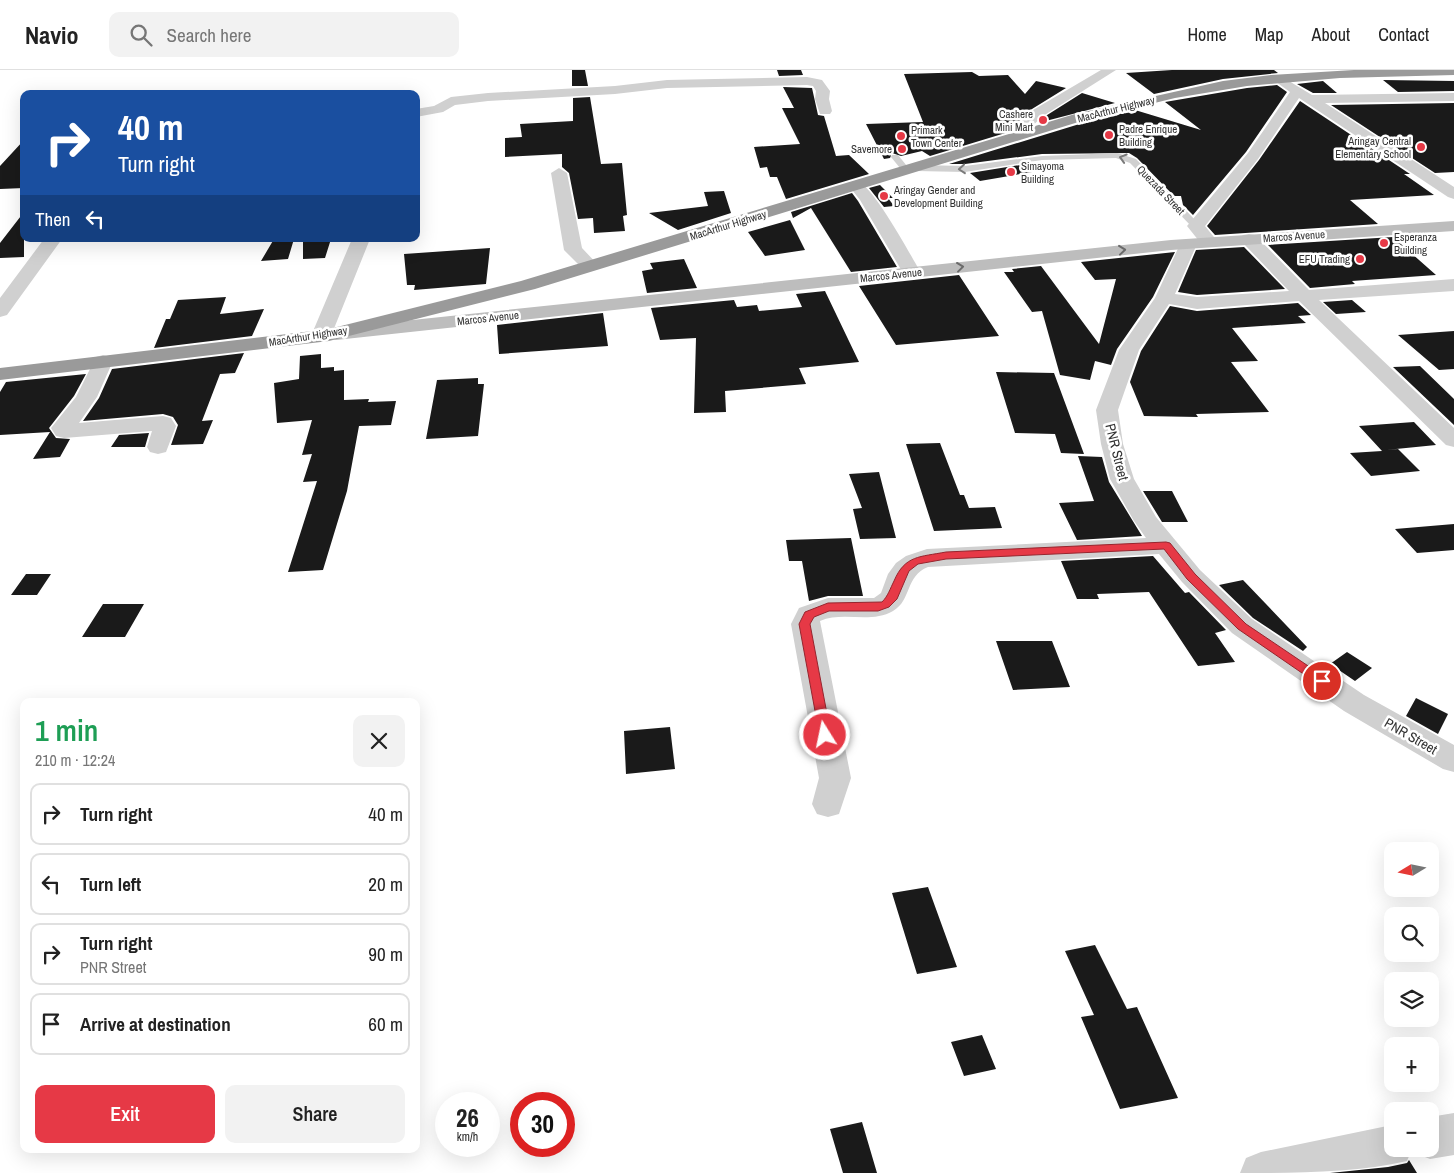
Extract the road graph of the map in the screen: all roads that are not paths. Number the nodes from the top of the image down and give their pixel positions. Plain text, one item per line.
1 (1110, 70) edge
2 (1454, 71) edge
3 (1279, 79) junction
4 (1303, 95) junction
5 (1454, 97) edge
6 (824, 111) dead end
7 (420, 112) edge
8 (1022, 135) junction
9 (895, 157) dead end
10 (911, 170) junction
11 (559, 173) dead end
12 (857, 186) junction
13 (1454, 194) edge
14 (1454, 226) edge
15 (1192, 235) junction
16 (1249, 239) junction
17 (51, 242) edge
18 (360, 242) edge
19 (590, 266) junction
20 (912, 273) junction
21 (1454, 285) edge
22 (1305, 295) junction
23 (1164, 298) junction
24 (0, 311) edge
25 (325, 335) junction
26 (103, 361) junction
27 (0, 374) edge
28 (1454, 440) edge
29 (158, 446) dead end
30 (1166, 545) junction
31 (1454, 760) edge
32 (828, 804) dead end
33 (1454, 1134) edge
34 (1439, 1136) edge
35 (1384, 1148) edge
36 (1261, 1173) edge

1 - 8 street
2 - 3 highway, MacArthur Highway
3 - 4 street
3 - 8 highway, MacArthur Highway
4 - 5 street
4 - 13 street
4 - 15 street, PNR Street
6 - 7 street
8 - 10 highway, MacArthur Highway
9 - 10 lane
10 - 12 highway, MacArthur Highway
15 -> 10 lane, Quezada Street
11 - 19 street
12 - 19 highway, MacArthur Highway
12 - 20 street
14 - 16 street, Marcos Avenue
15 - 16 street, Marcos Avenue
20 -> 15 street, Marcos Avenue
15 - 23 street, PNR Street
16 - 22 street
17 - 24 street
18 - 25 street
19 - 25 highway, MacArthur Highway
20 - 25 street, Marcos Avenue
21 - 22 street
22 - 23 street
22 - 28 street
23 - 30 street, PNR Street
25 - 26 highway, MacArthur Highway
26 - 27 highway, MacArthur Highway
26 - 29 street
30 - 31 street, PNR Street
30 - 32 street
33 - 34 street
35 - 36 street

